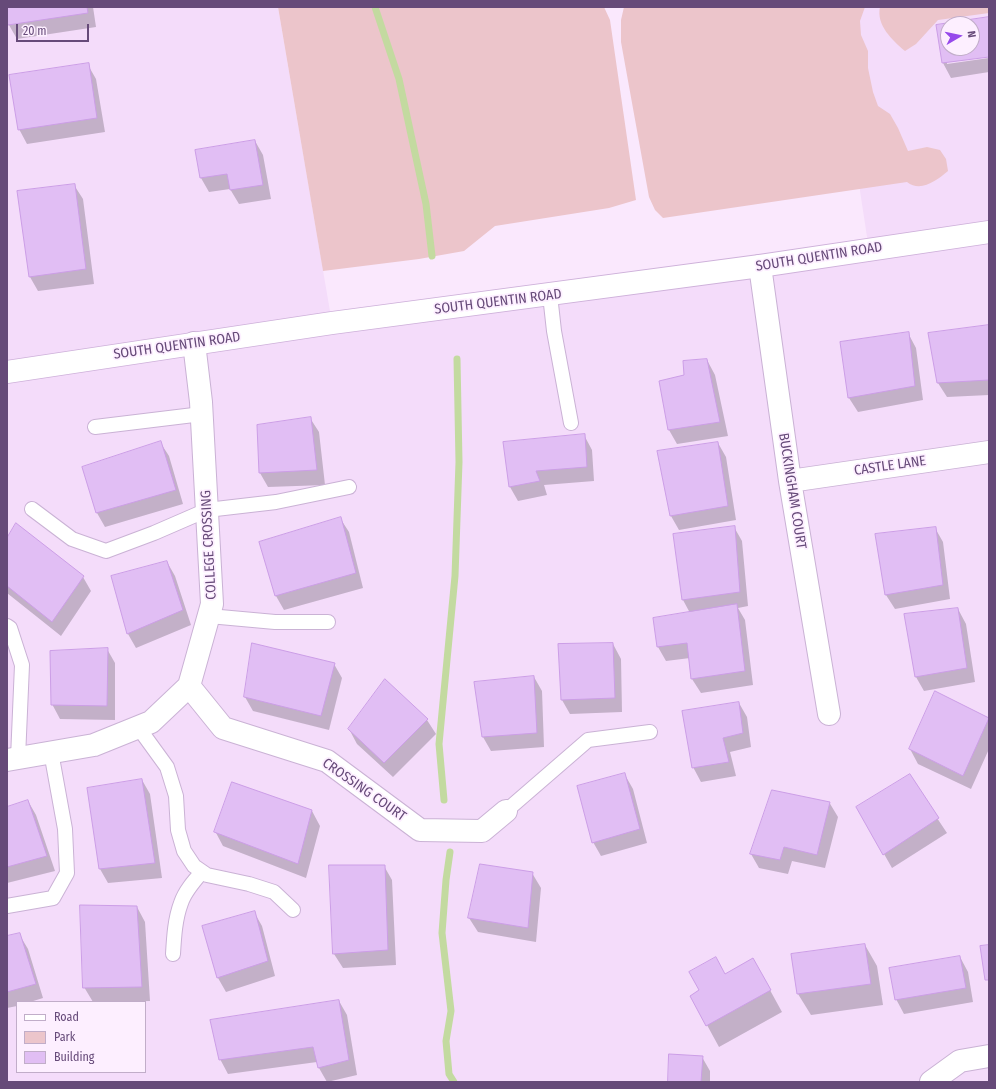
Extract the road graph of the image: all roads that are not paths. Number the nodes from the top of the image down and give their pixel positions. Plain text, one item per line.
1 (989, 232) edge
2 (760, 266) junction
3 (550, 295) junction
4 (194, 344) junction
5 (7, 372) edge
6 (202, 414) junction
7 (571, 423) dead end
8 (95, 427) dead end
9 (989, 452) edge
10 (790, 481) junction
11 (349, 487) dead end
12 (32, 510) dead end
13 (206, 510) junction
14 (209, 616) junction
15 (328, 622) dead end
16 (7, 626) edge
17 (189, 686) junction
18 (829, 714) dead end
19 (138, 727) junction
20 (650, 732) dead end
21 (52, 752) junction
22 (13, 759) edge
23 (506, 810) joint
24 (202, 872) junction
25 (7, 906) edge
26 (293, 910) dead end
27 (173, 954) dead end
28 (989, 1056) edge
29 (931, 1082) edge

1 - 2 street, SOUTH QUENTIN ROAD
2 - 3 street, SOUTH QUENTIN ROAD
2 - 10 street, BUCKINGHAM COURT
3 - 4 street, SOUTH QUENTIN ROAD
3 - 7 lane
4 - 5 street, SOUTH QUENTIN ROAD
4 - 6 street, COLLEGE CROSSING
6 - 8 lane
6 - 13 street, COLLEGE CROSSING
9 - 10 street, CASTLE LANE
10 - 18 street, BUCKINGHAM COURT
11 - 13 lane
12 - 13 lane
13 - 14 street, COLLEGE CROSSING
14 - 15 lane
14 - 17 street, COLLEGE CROSSING
16 - 22 lane
17 - 19 street
17 - 23 street, CROSSING COURT
19 - 21 street
19 - 24 lane
20 - 23 lane
21 - 22 street
21 - 25 lane
24 - 26 lane
24 - 27 lane
28 - 29 street

